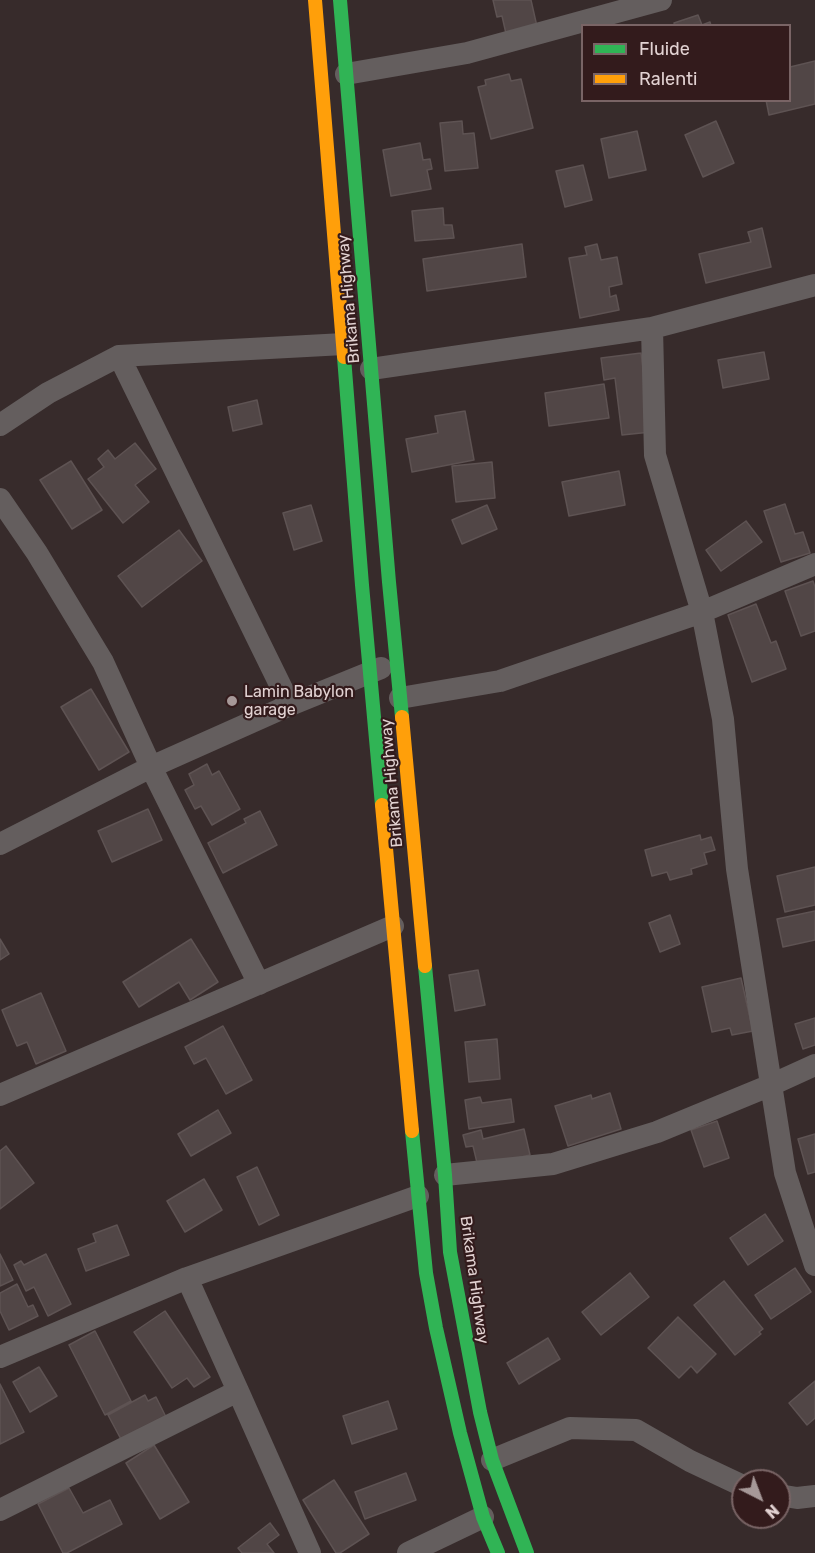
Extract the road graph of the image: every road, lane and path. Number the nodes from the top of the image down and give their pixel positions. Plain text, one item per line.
1 (315, 0) edge
2 (340, 0) edge
3 (661, 0) edge
4 (346, 74) junction
5 (815, 285) edge
6 (652, 328) junction
7 (344, 344) junction
8 (119, 356) junction
9 (371, 369) junction
10 (0, 425) edge
11 (0, 499) edge
12 (815, 564) edge
13 (375, 584) junction
14 (702, 612) junction
15 (396, 662) junction
16 (371, 673) junction
17 (400, 698) junction
18 (290, 705) junction
19 (151, 767) junction
20 (0, 844) edge
21 (393, 926) junction
22 (259, 984) junction
23 (815, 1065) edge
24 (771, 1085) junction
25 (0, 1095) edge
26 (445, 1175) junction
27 (418, 1197) junction
28 (815, 1265) edge
29 (188, 1278) junction
30 (0, 1357) edge
31 (238, 1391) junction
32 (492, 1460) junction
33 (731, 1480) edge
34 (815, 1496) edge
35 (791, 1497) edge
36 (0, 1510) edge
37 (483, 1517) junction
38 (310, 1553) edge
39 (408, 1553) edge
40 (498, 1553) edge
41 (527, 1553) edge

1 - 7 highway, Brikama Highway
2 - 4 highway, Brikama Highway
3 - 4 street
4 - 9 highway, Brikama Highway
5 - 6 street
6 - 9 street
6 - 14 street
7 - 8 street
7 - 13 highway, Brikama Highway
8 - 10 street
8 - 18 street
9 - 13 highway, Brikama Highway
11 - 19 street
12 - 14 street
13 - 15 highway, Brikama Highway
13 - 16 highway, Brikama Highway
14 - 17 street
14 - 24 street
15 - 16 street
15 - 17 highway, Brikama Highway
16 - 18 street
16 - 21 highway, Brikama Highway
17 - 26 highway, Brikama Highway
18 - 19 street
19 - 20 street
19 - 22 street
21 - 22 street
21 - 27 highway, Brikama Highway
22 - 25 street
23 - 24 street
24 - 26 street
24 - 28 street
26 - 32 highway, Brikama Highway
27 - 29 street
27 - 37 highway, Brikama Highway
29 - 30 street
29 - 31 street
31 - 36 street
31 - 38 street
32 - 33 street
32 - 41 highway, Brikama Highway
34 - 35 street
37 - 39 street
37 - 40 highway, Brikama Highway

